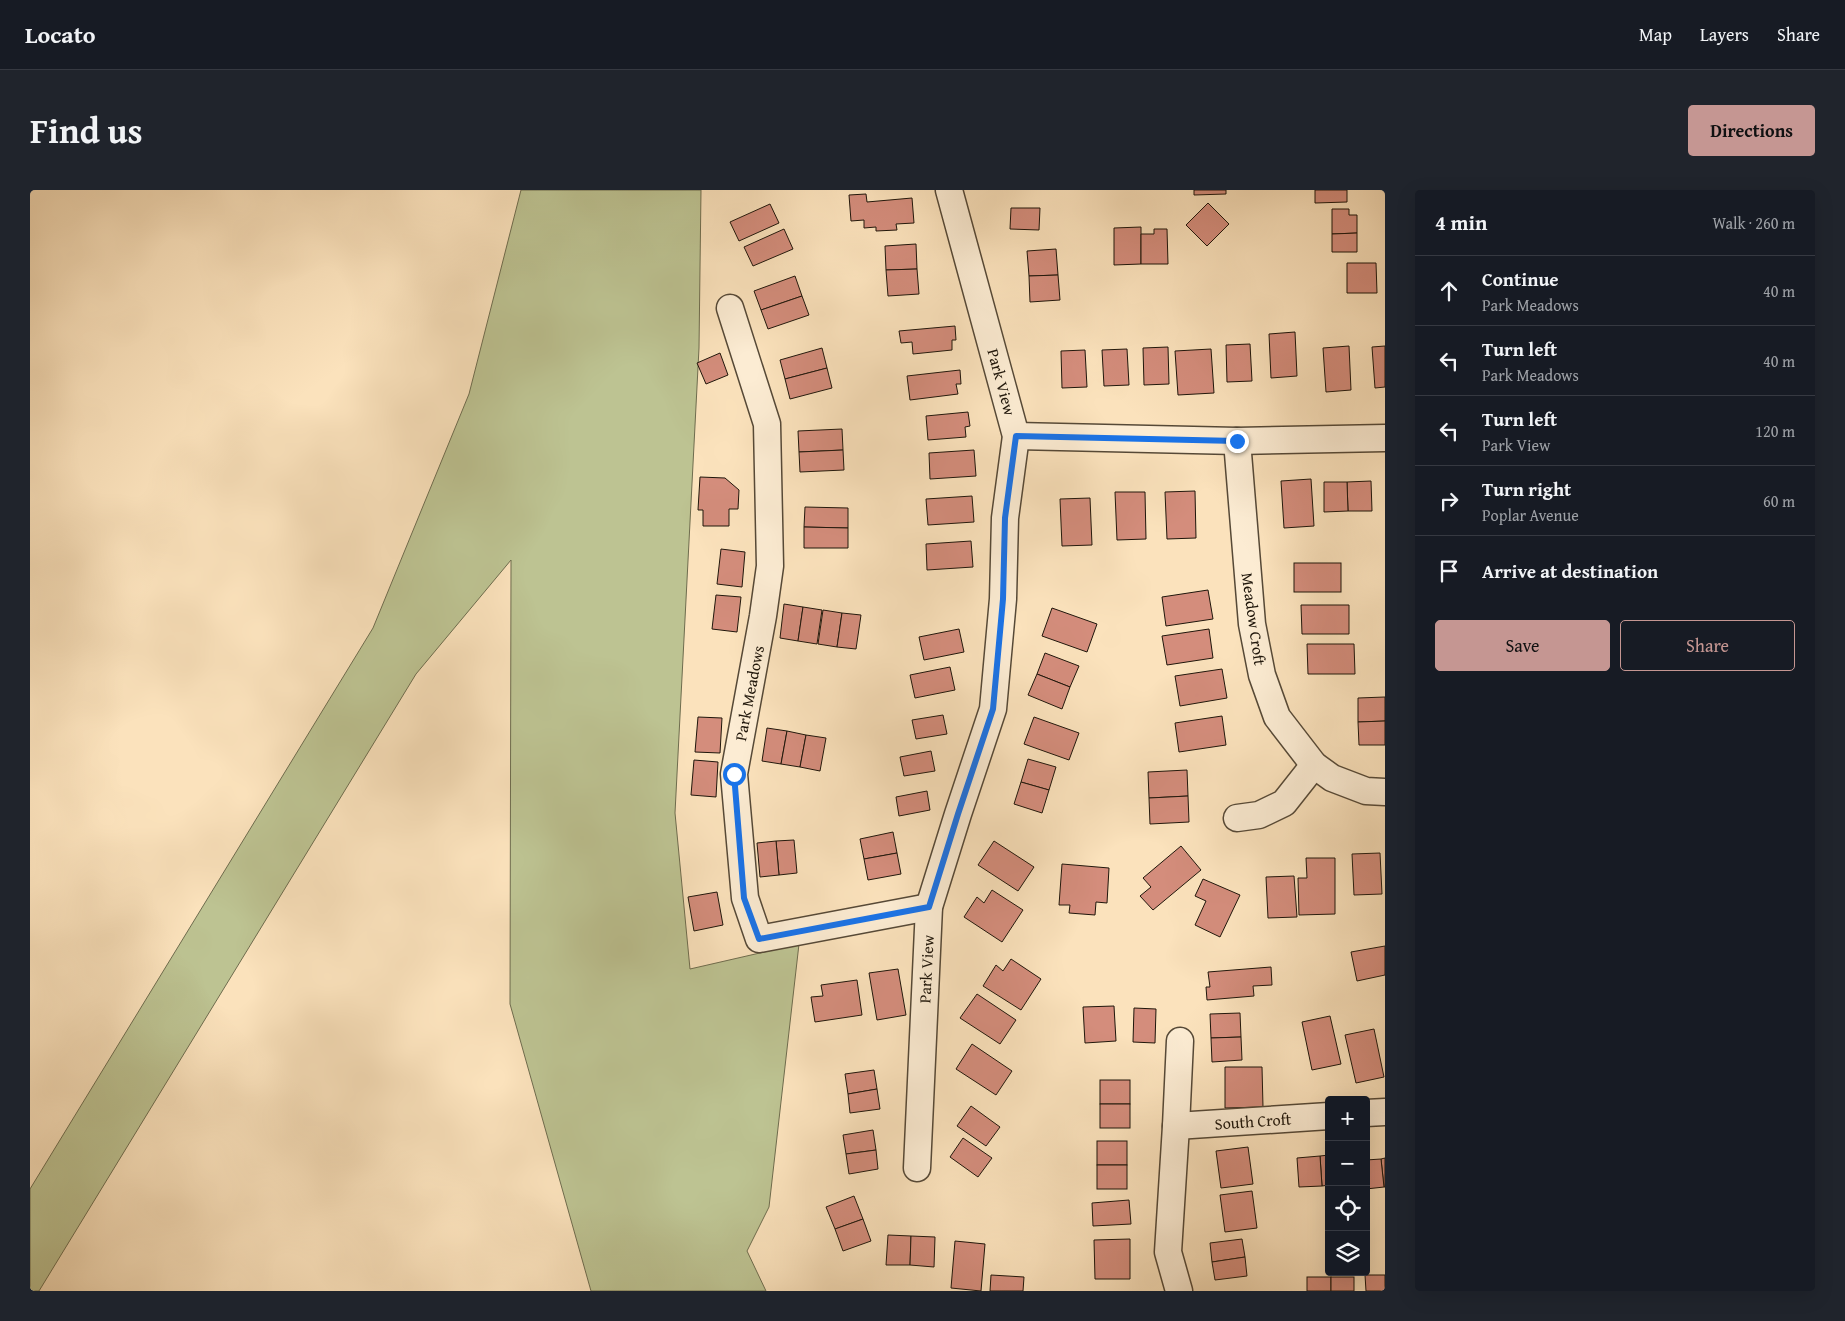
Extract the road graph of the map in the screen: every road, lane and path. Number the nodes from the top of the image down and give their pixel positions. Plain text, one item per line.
1 (949, 190) edge
2 (730, 308) dead end
3 (1016, 436) junction
4 (1385, 438) edge
5 (1237, 441) junction
6 (1314, 765) junction
7 (1385, 792) edge
8 (1237, 818) dead end
9 (929, 907) junction
10 (1180, 1041) dead end
11 (1385, 1112) edge
12 (1370, 1113) edge
13 (1325, 1116) edge
14 (1176, 1126) junction
15 (917, 1168) dead end
16 (1179, 1291) edge

1 - 3 street, Park View
2 - 9 street, Park Meadows
3 - 5 street
3 - 9 street, Park View
4 - 5 street
5 - 6 street, Meadow Croft
6 - 7 street, Meadow Croft
6 - 8 street
9 - 15 street, Park View
10 - 14 street
11 - 12 street
13 - 14 street, South Croft
14 - 16 street

